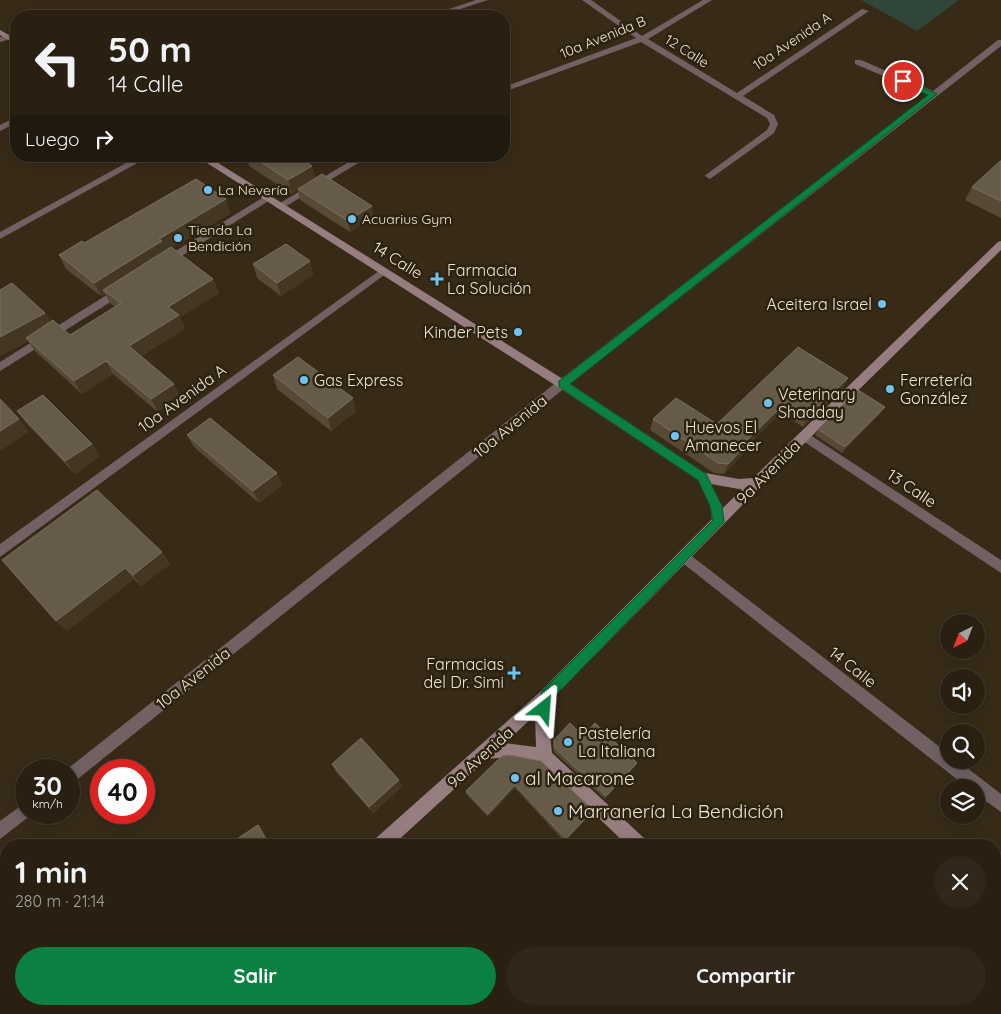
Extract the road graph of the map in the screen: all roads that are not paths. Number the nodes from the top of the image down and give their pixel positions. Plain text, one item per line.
1 (484, 0) edge
2 (586, 0) edge
3 (708, 0) edge
4 (452, 10) edge
5 (865, 11) dead end
6 (0, 32) edge
7 (4, 39) edge
8 (642, 39) junction
9 (1001, 42) edge
10 (858, 62) dead end
11 (510, 88) edge
12 (933, 94) junction
13 (736, 97) junction
14 (135, 162) edge
15 (210, 162) edge
16 (356, 162) edge
17 (710, 176) dead end
18 (267, 198) junction
19 (280, 206) junction
20 (0, 236) edge
21 (1001, 244) edge
22 (158, 267) edge
23 (383, 271) junction
24 (133, 282) edge
25 (0, 367) edge
26 (562, 384) junction
27 (804, 436) junction
28 (702, 477) junction
29 (756, 483) junction
30 (719, 522) junction
31 (0, 551) edge
32 (685, 557) junction
33 (1001, 567) edge
34 (546, 696) junction
35 (487, 752) junction
36 (545, 757) junction
37 (80, 767) edge
38 (1001, 804) edge
39 (15, 819) edge
40 (0, 831) edge
41 (388, 839) edge
42 (633, 839) edge

1 - 4 street
2 - 8 street, 12 Calle
3 - 8 street, 10a Avenida B
5 - 13 street, 10a Avenida A
6 - 7 street
8 - 11 street, 10a Avenida B
8 - 13 street, 12 Calle
9 - 12 street, 10a Avenida
10 - 12 street
12 - 26 street, 10a Avenida
13 - 17 street, 12 Calle
14 - 20 street
15 - 18 street, 14 Calle
16 - 19 street
18 - 19 street, 14 Calle
18 - 22 street
19 - 23 street, 14 Calle
21 - 27 street, 9a Avenida
23 - 26 street, 14 Calle
23 - 31 street, 10a Avenida A
24 - 25 street
26 - 28 street, 14 Calle
26 - 37 street, 10a Avenida
27 - 29 street, 9a Avenida
27 - 33 street, 13 Calle
28 - 29 street, 14 Calle
28 - 30 street
29 - 30 street, 9a Avenida
30 - 32 street, 9a Avenida
32 - 34 street, 9a Avenida
32 - 38 street, 14 Calle
34 - 35 street, 9a Avenida
34 - 36 street
35 - 36 street
35 - 41 street, 9a Avenida
36 - 42 street
39 - 40 street

